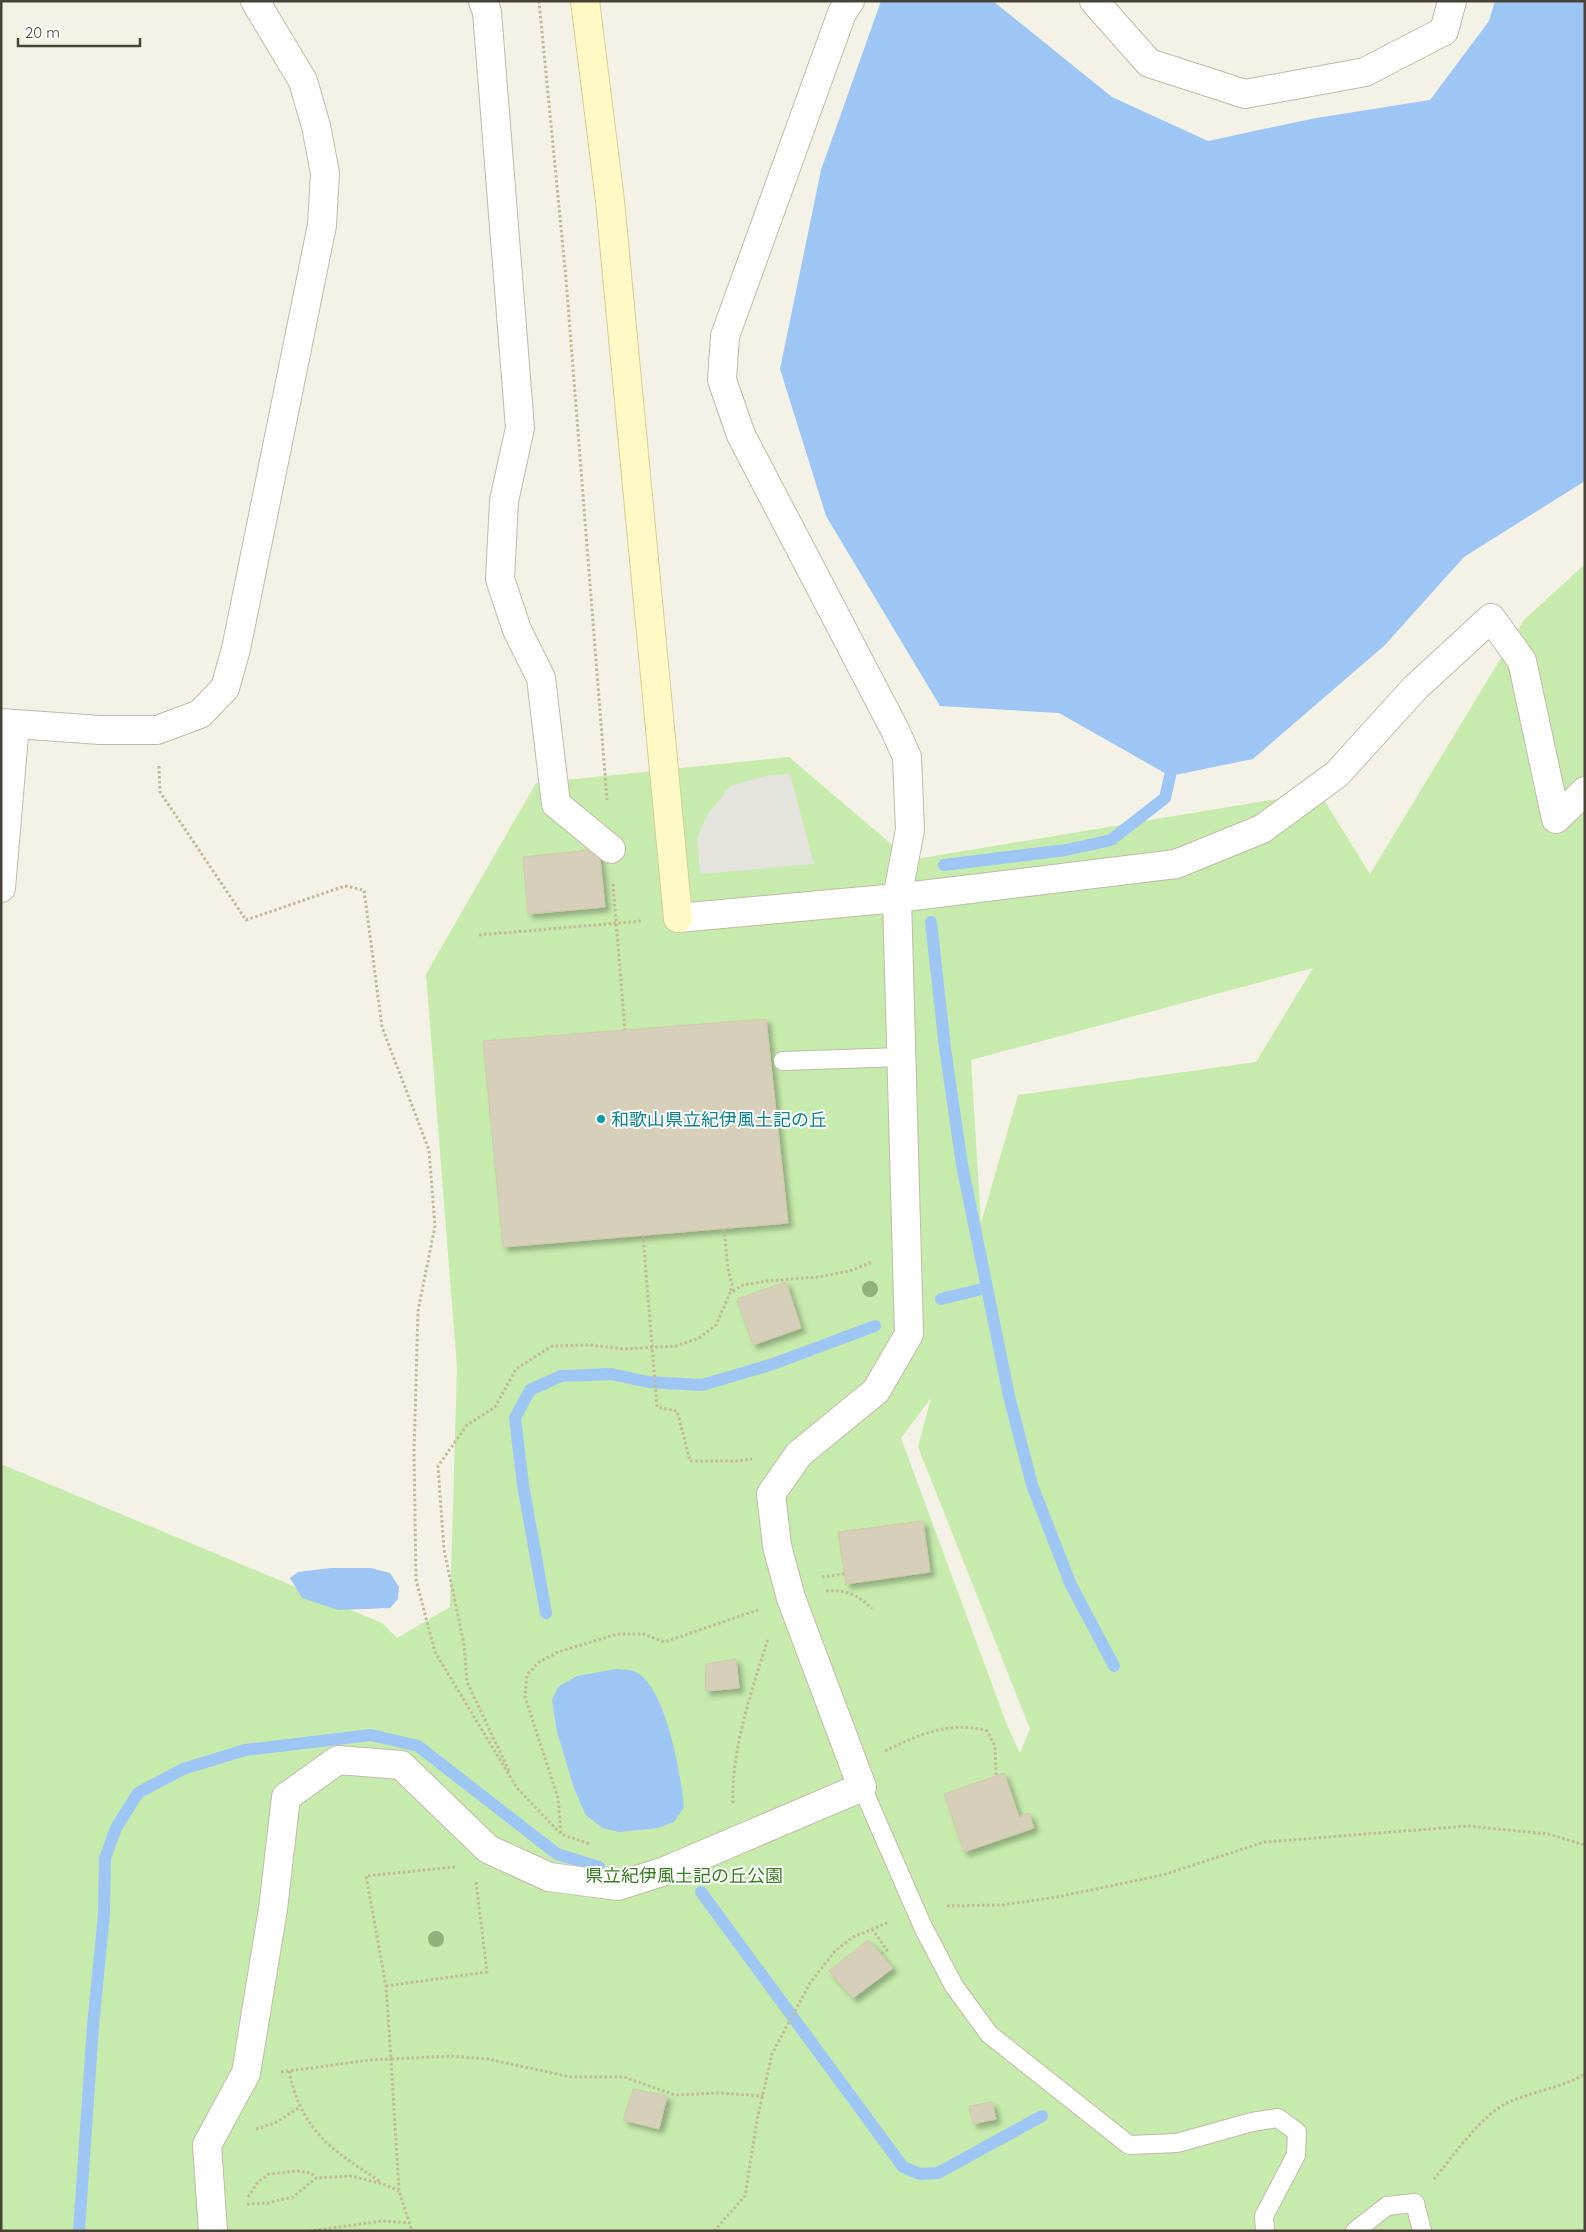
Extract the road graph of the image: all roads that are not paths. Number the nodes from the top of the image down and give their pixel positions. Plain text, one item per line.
1 (255, 1) edge
2 (483, 1) edge
3 (585, 1) edge
4 (850, 1) edge
5 (1094, 1) edge
6 (1452, 1) edge
7 (8, 724) edge
8 (1585, 792) edge
9 (611, 849) road end
10 (1, 888) edge
11 (897, 898) junction
12 (901, 1057) junction
13 (783, 1061) dead end
14 (858, 1777) junction
15 (213, 2231) edge
16 (1265, 2231) edge
17 (1355, 2231) edge
18 (1422, 2231) edge

1 - 7 street
2 - 9 street
3 - 11 street
4 - 11 street
5 - 6 street
7 - 10 street
8 - 11 street
11 - 12 street
12 - 13 lane
12 - 14 street
14 - 15 street
14 - 16 lane
17 - 18 lane

